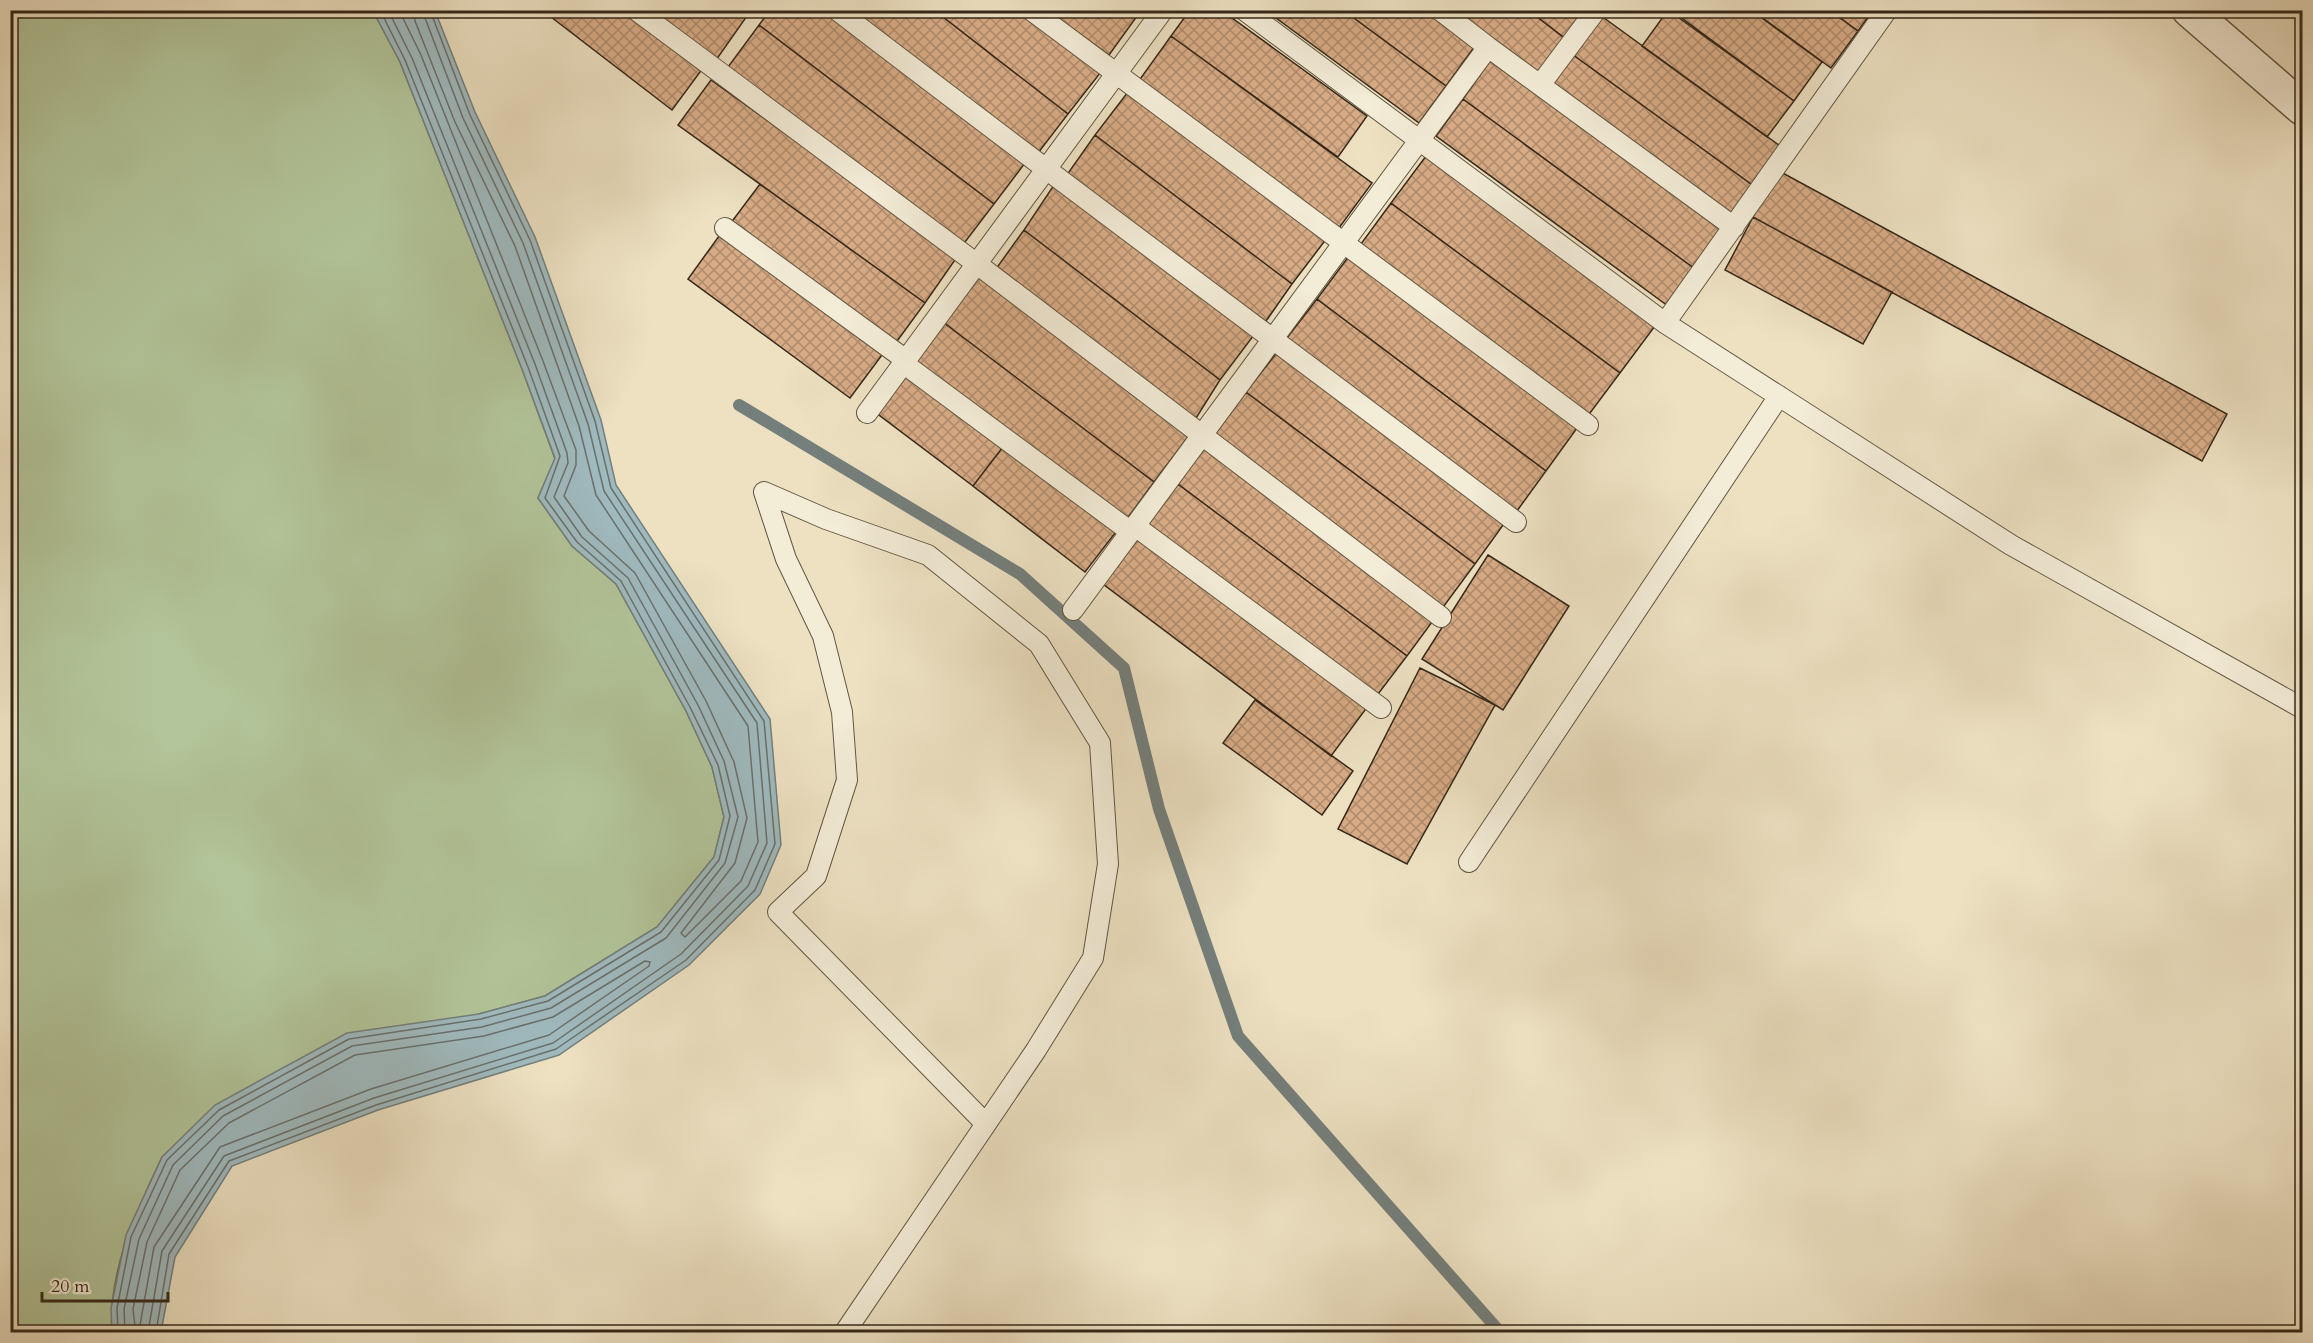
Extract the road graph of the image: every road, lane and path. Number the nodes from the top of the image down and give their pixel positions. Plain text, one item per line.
1 (636, 10) edge
2 (837, 10) edge
3 (1031, 10) edge
4 (1163, 10) edge
5 (1244, 10) edge
6 (1440, 10) edge
7 (1596, 10) edge
8 (1887, 10) edge
9 (2189, 10) edge
10 (1488, 46) junction
11 (1116, 74) junction
12 (1540, 85) junction
13 (2302, 108) edge
14 (1420, 139) junction
15 (1046, 171) junction
16 (1734, 227) junction
17 (725, 228) dead end
18 (1345, 242) junction
19 (977, 264) junction
20 (1665, 323) junction
21 (1273, 338) junction
22 (905, 362) junction
23 (1779, 396) junction
24 (867, 413) dead end
25 (1588, 425) dead end
26 (1202, 435) junction
27 (1516, 522) dead end
28 (1133, 529) junction
29 (1073, 610) dead end
30 (1441, 617) dead end
31 (1381, 708) dead end
32 (2302, 708) edge
33 (1469, 862) dead end
34 (986, 1124) junction
35 (845, 1332) edge

1 - 19 lane
2 - 15 lane
3 - 11 lane
4 - 11 lane
5 - 14 lane
6 - 10 lane
7 - 12 lane
8 - 16 lane
9 - 13 street
10 - 12 lane
10 - 14 lane
11 - 15 lane
11 - 18 lane
12 - 16 lane
14 - 18 lane
14 - 20 lane
15 - 19 lane
15 - 21 lane
16 - 20 lane
17 - 22 lane
18 - 21 lane
18 - 25 lane
19 - 22 lane
19 - 26 lane
20 - 23 lane
21 - 26 lane
21 - 27 lane
22 - 24 lane
22 - 28 lane
23 - 32 lane
23 - 33 lane
26 - 28 lane
26 - 30 lane
28 - 29 lane
28 - 31 lane
34 - 34 lane
34 - 35 lane

